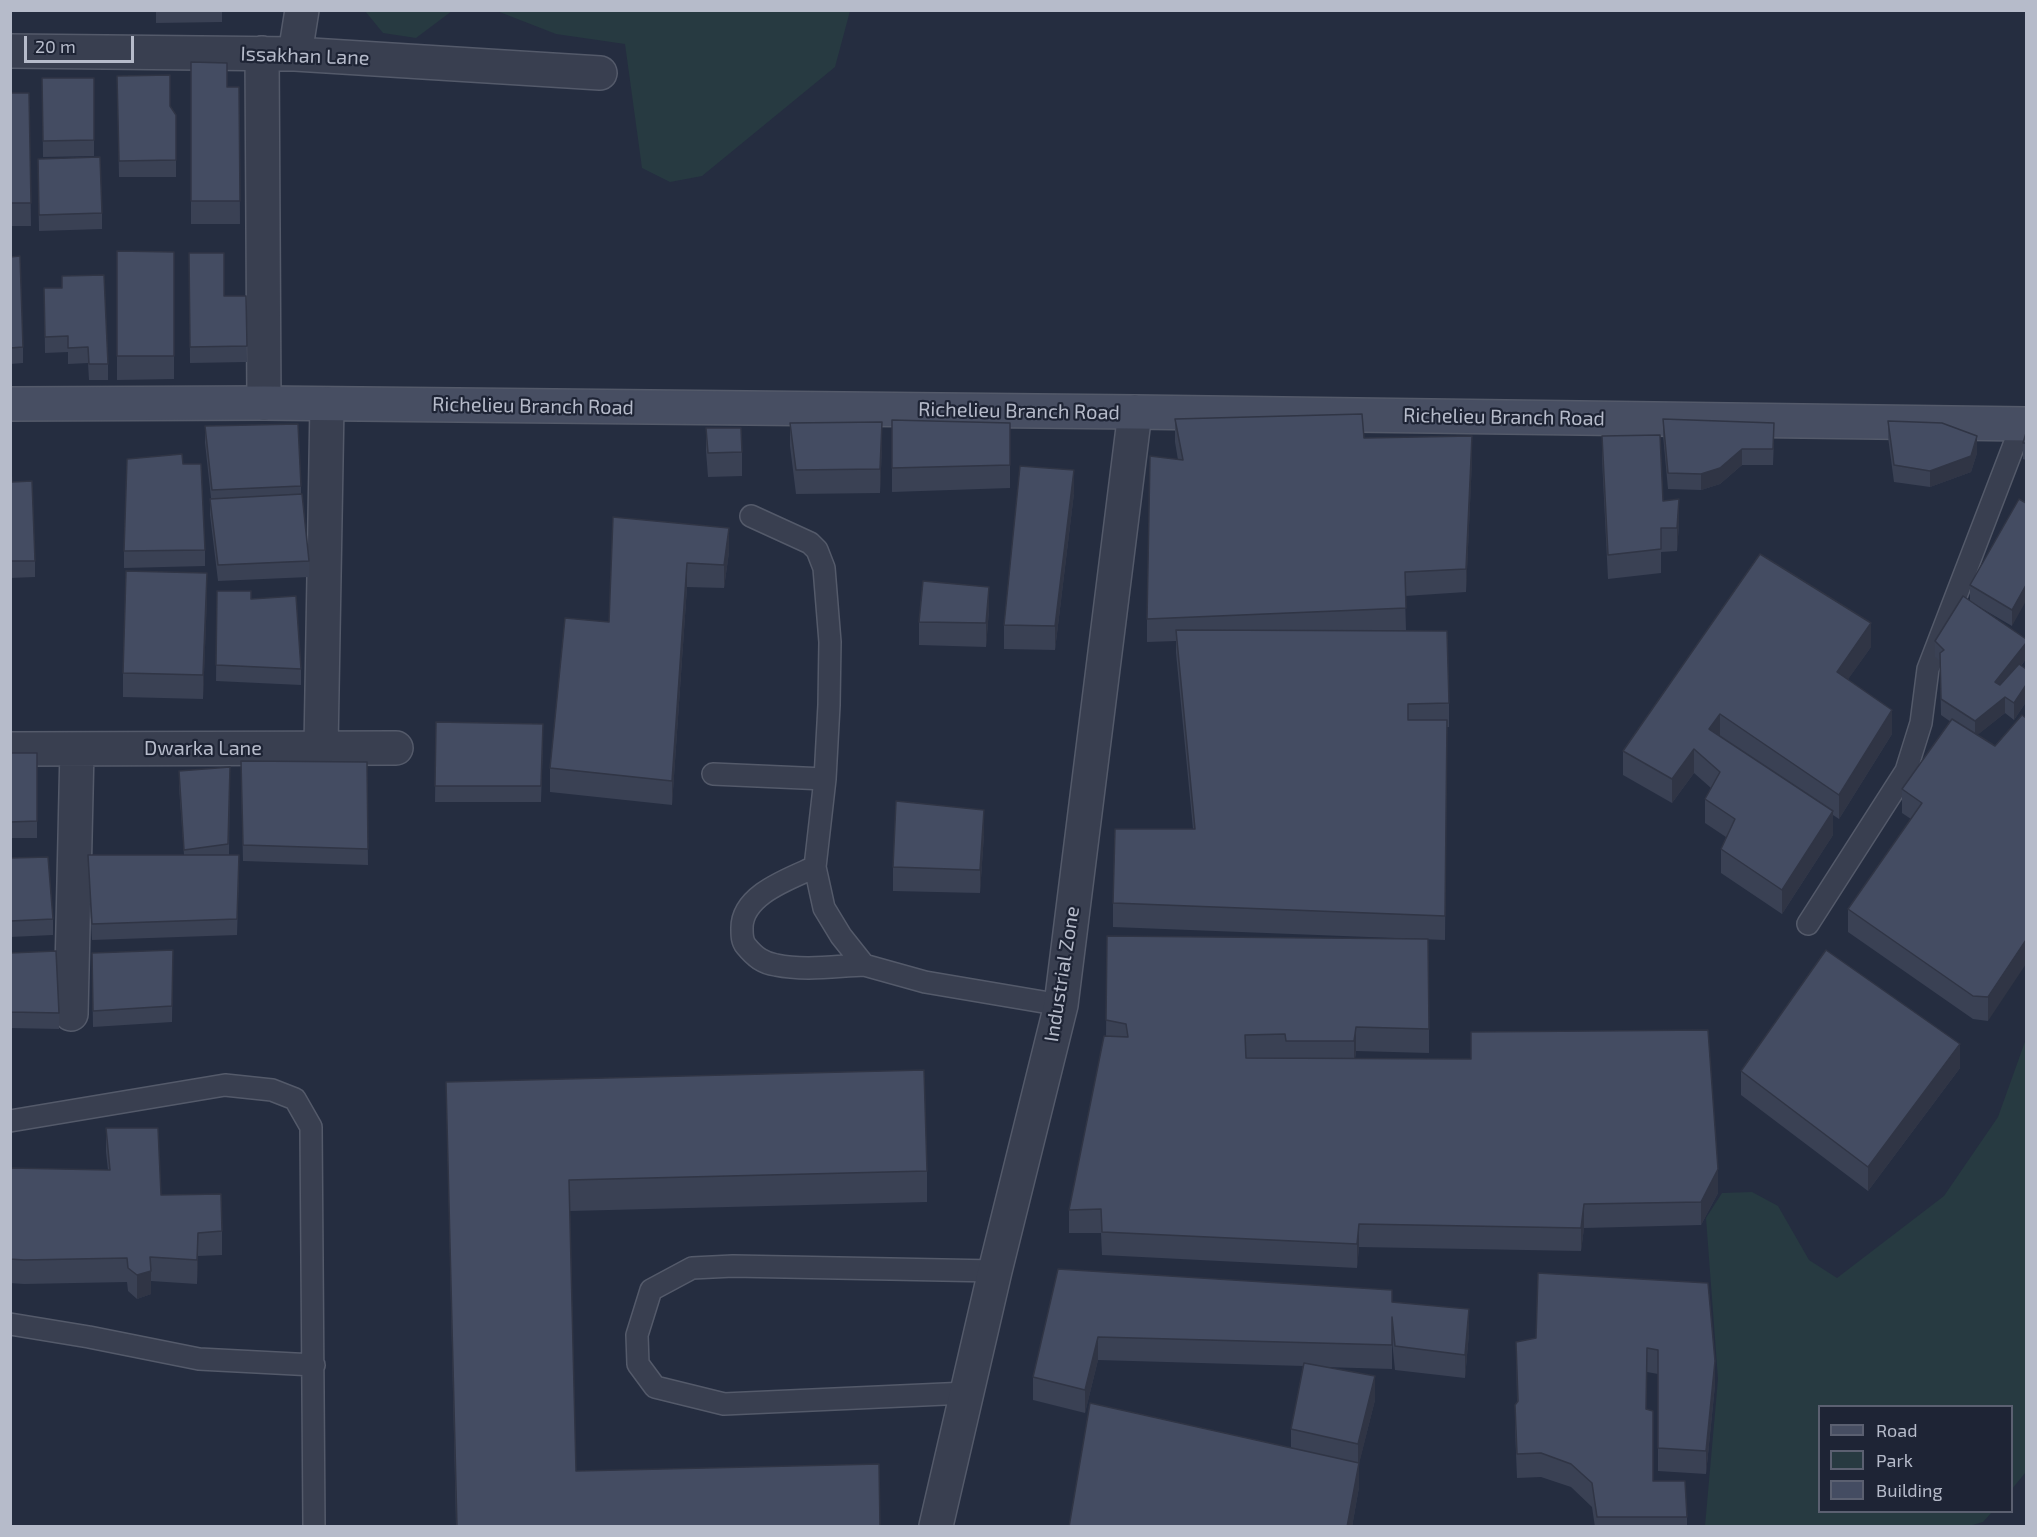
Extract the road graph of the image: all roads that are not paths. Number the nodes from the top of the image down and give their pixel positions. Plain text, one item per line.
1 (302, 10) edge
2 (10, 51) edge
3 (262, 53) junction
4 (296, 54) junction
5 (600, 73) dead end
6 (264, 403) junction
7 (10, 404) edge
8 (327, 404) junction
9 (1135, 412) junction
10 (2024, 424) edge
11 (751, 516) dead end
12 (321, 748) junction
13 (396, 748) dead end
14 (10, 749) edge
15 (77, 749) junction
16 (713, 774) dead end
17 (825, 780) junction
18 (815, 867) junction
19 (1808, 924) dead end
20 (864, 965) junction
21 (1061, 1005) junction
22 (71, 1014) dead end
23 (10, 1121) edge
24 (995, 1271) junction
25 (10, 1324) edge
26 (314, 1365) junction
27 (967, 1393) junction
28 (315, 1527) edge
29 (936, 1527) edge

1 - 4 street
2 - 3 street, Issakhan Lane
3 - 4 street, Issakhan Lane
3 - 6 street
4 - 5 street, Issakhan Lane
6 - 7 main road, Richelieu Branch Road
6 - 8 main road, Richelieu Branch Road
8 - 9 main road, Richelieu Branch Road
8 - 12 street
9 - 10 main road, Richelieu Branch Road
9 - 21 street, Industrial Zone
10 - 19 lane
11 - 17 lane
12 - 13 street, Dwarka Lane
12 - 15 street, Dwarka Lane
14 - 15 street, Dwarka Lane
15 - 22 street
16 - 17 lane
17 - 18 lane
18 - 20 lane
18 - 20 lane
20 - 21 lane
21 - 24 street, Industrial Zone
23 - 26 lane
24 - 27 street, Industrial Zone
24 - 27 lane
25 - 26 lane
26 - 28 lane
27 - 29 street, Industrial Zone

